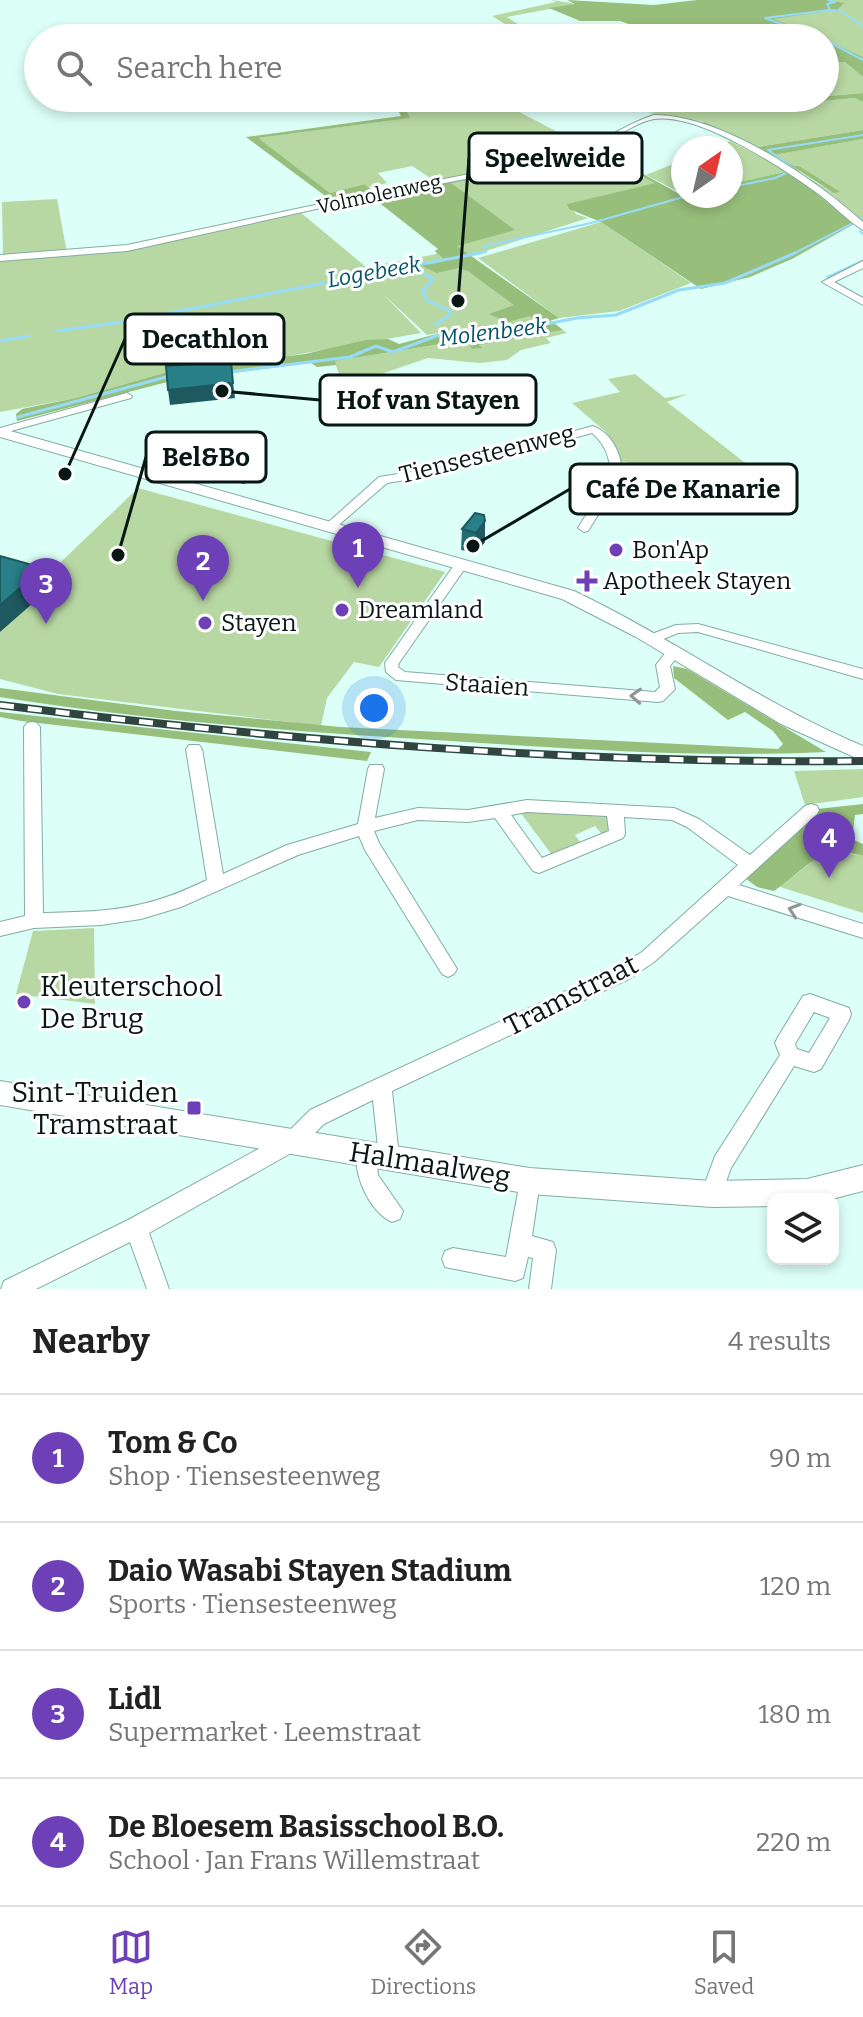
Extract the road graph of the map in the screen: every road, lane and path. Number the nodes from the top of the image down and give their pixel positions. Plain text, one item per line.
1 (859, 223) edge
2 (0, 258) edge
3 (863, 264) edge
4 (863, 302) edge
5 (127, 396) dead end
6 (0, 431) edge
7 (0, 440) edge
8 (152, 478) junction
9 (329, 527) junction
10 (584, 528) dead end
11 (462, 564) junction
12 (654, 638) junction
13 (675, 650) junction
14 (863, 674) edge
15 (32, 727) dead end
16 (194, 749) dead end
17 (863, 754) edge
18 (376, 769) dead end
19 (615, 810) junction
20 (811, 810) dead end
21 (499, 811) junction
22 (365, 829) junction
23 (749, 864) junction
24 (216, 885) junction
25 (725, 888) junction
26 (34, 921) junction
27 (0, 929) edge
28 (863, 931) edge
29 (448, 969) dead end
30 (790, 1056) dead end
31 (382, 1086) junction
32 (0, 1093) edge
33 (293, 1141) junction
34 (377, 1155) junction
35 (863, 1178) edge
36 (530, 1181) junction
37 (712, 1194) junction
38 (392, 1211) dead end
39 (136, 1228) junction
40 (520, 1244) junction
41 (453, 1259) dead end
42 (12, 1289) edge
43 (158, 1289) edge
44 (540, 1289) edge

1 - 2 street, Volmolenweg
3 - 4 street
5 - 6 street
6 - 8 main road
7 - 8 main road
8 - 9 main road
9 - 10 street, Tiensesteenweg
9 - 11 main road
11 - 12 main road
13 -> 11 street, Staaien
12 - 13 main road
12 - 14 street
13 - 17 main road
15 - 26 street
16 - 24 street
18 - 22 street
19 - 21 street
19 - 21 street
19 - 23 street
20 - 23 street, Tramstraat
21 - 22 street
22 - 24 street
22 - 29 street
23 - 25 street, Tramstraat
24 - 26 street
28 -> 25 street
25 - 31 street, Tramstraat
26 - 27 street
30 - 37 street
31 - 33 street, Tramstraat
31 - 34 street
32 - 33 main road, Halmaalweg
33 - 34 main road, Halmaalweg
33 - 39 street, Tramstraat
34 - 36 main road, Halmaalweg
34 - 38 street
35 - 37 main road, Halmaalweg
36 - 37 main road, Halmaalweg
36 - 40 street
39 - 42 street, Tramstraat
39 - 43 street
40 - 41 street
40 - 44 street

